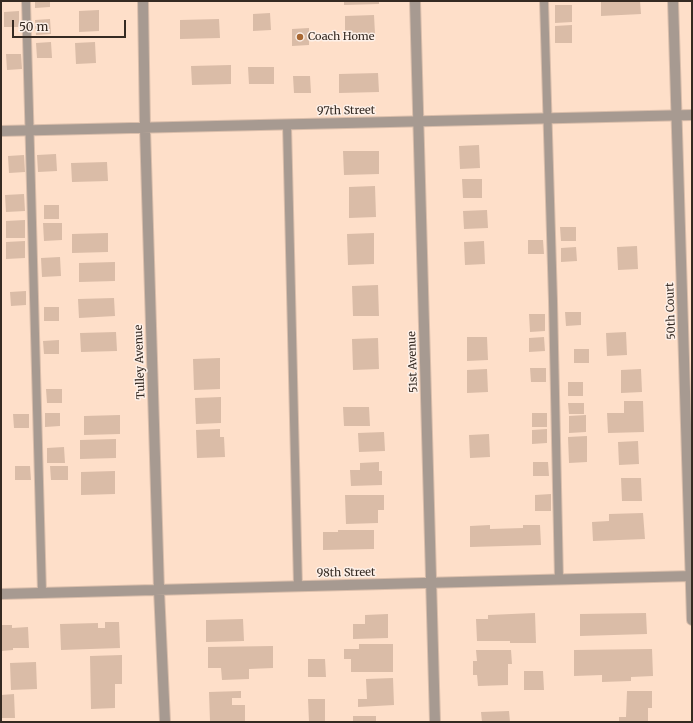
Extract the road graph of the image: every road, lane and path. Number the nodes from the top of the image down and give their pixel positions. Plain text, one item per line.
1 (26, 1) edge
2 (143, 1) edge
3 (415, 1) edge
4 (544, 1) edge
5 (673, 1) edge
6 (692, 115) edge
7 (677, 116) junction
8 (547, 118) junction
9 (418, 122) junction
10 (287, 125) junction
11 (145, 128) junction
12 (1, 131) edge
13 (29, 131) junction
14 (691, 576) edge
15 (559, 580) junction
16 (431, 584) junction
17 (298, 586) junction
18 (159, 590) junction
19 (42, 593) junction
20 (1, 594) edge
21 (692, 620) edge
22 (165, 722) edge
23 (435, 722) edge

1 - 13 lane
2 - 11 street, Tulley Avenue
3 - 9 street, 51st Avenue
4 - 8 lane
5 - 7 street, 50th Court
6 - 7 street, 97th Street
7 - 8 street, 97th Street
7 - 14 street, 50th Court
8 - 9 street, 97th Street
8 - 15 lane
9 - 10 street, 97th Street
9 - 16 street, 51st Avenue
10 - 11 street, 97th Street
10 - 17 lane
11 - 13 street, 97th Street
11 - 18 street, Tulley Avenue
12 - 13 street, 97th Street
13 - 19 lane
14 - 15 street, 98th Street
14 - 21 street, 50th Court
15 - 16 street, 98th Street
16 - 17 street, 98th Street
16 - 23 street, 51st Avenue
17 - 18 street, 98th Street
18 - 19 street, 98th Street
18 - 22 street, Tulley Avenue
19 - 20 street, 98th Street

